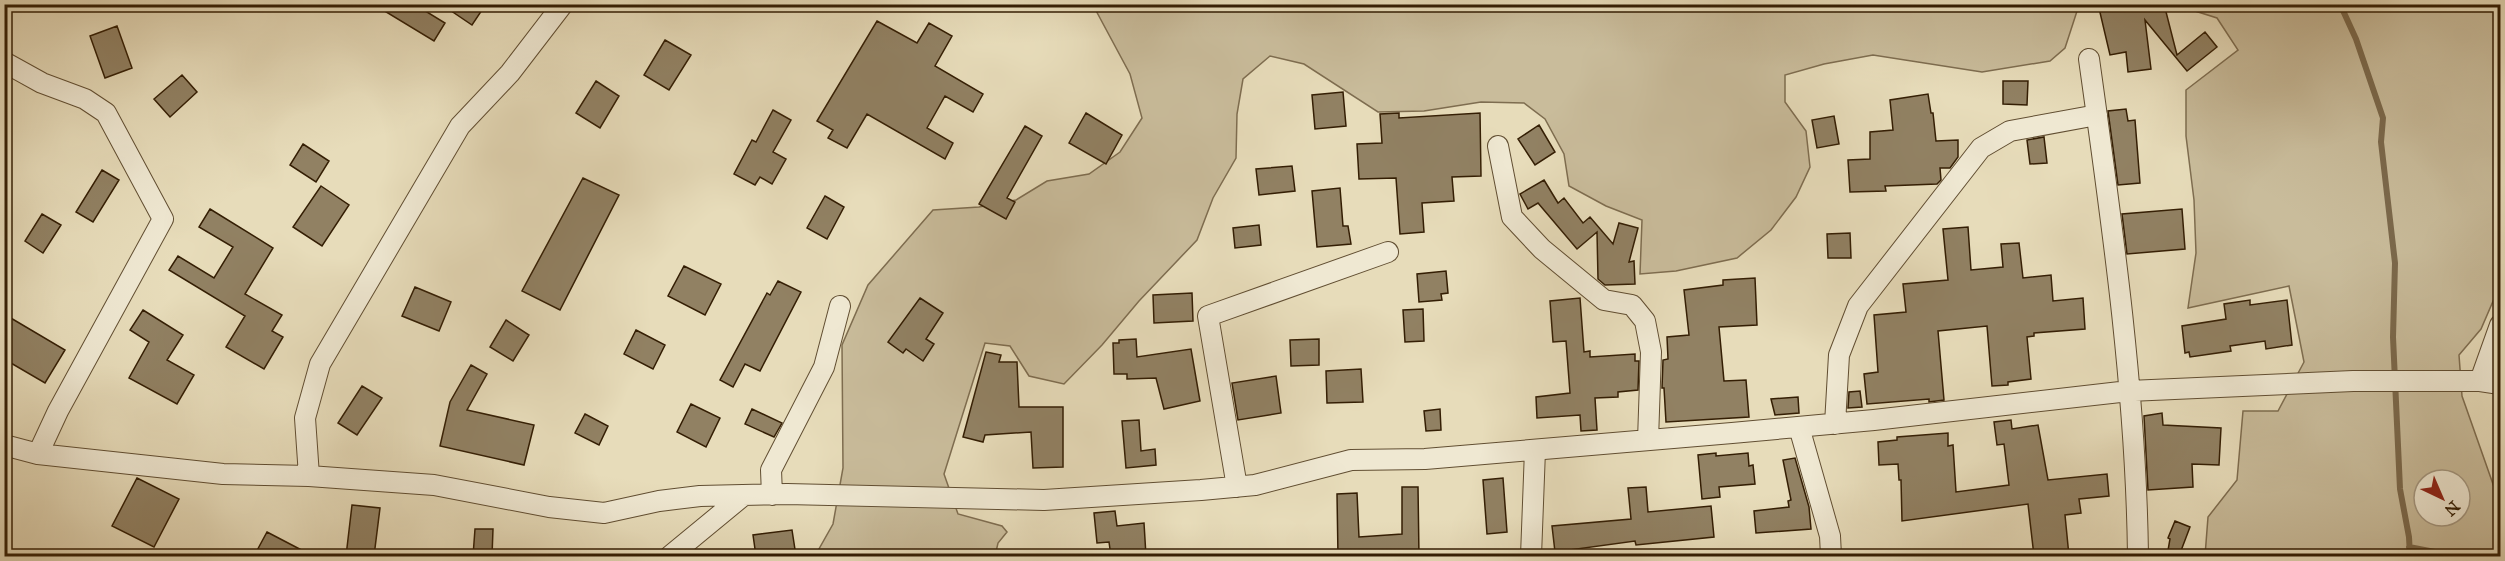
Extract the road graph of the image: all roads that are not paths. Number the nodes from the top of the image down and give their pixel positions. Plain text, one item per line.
1 (563, 4) edge
2 (2089, 59) dead end
3 (4, 62) edge
4 (2097, 115) junction
5 (1498, 147) dead end
6 (1388, 252) dead end
7 (840, 306) dead end
8 (2500, 325) edge
9 (2480, 381) junction
10 (2500, 384) edge
11 (2129, 391) junction
12 (1835, 424) junction
13 (1798, 427) junction
14 (1648, 440) junction
15 (4, 445) edge
16 (1535, 450) junction
17 (38, 454) junction
18 (309, 476) junction
19 (1237, 487) junction
20 (744, 495) junction
21 (771, 495) junction
22 (670, 556) edge
23 (1531, 556) edge
24 (1831, 556) edge
25 (2138, 556) edge

1 - 18 street
2 - 4 street
3 - 17 street
4 - 11 street
4 - 12 street
5 - 14 street
6 - 19 street
7 - 21 street
8 - 9 street
9 - 10 street
9 - 11 street
11 - 12 street
11 - 25 street
12 - 13 street
13 - 14 street
13 - 24 street
14 - 16 street
15 - 17 street
16 - 19 street
16 - 23 street
17 - 18 street
18 - 20 street
19 - 21 street
20 - 21 street
20 - 22 street

